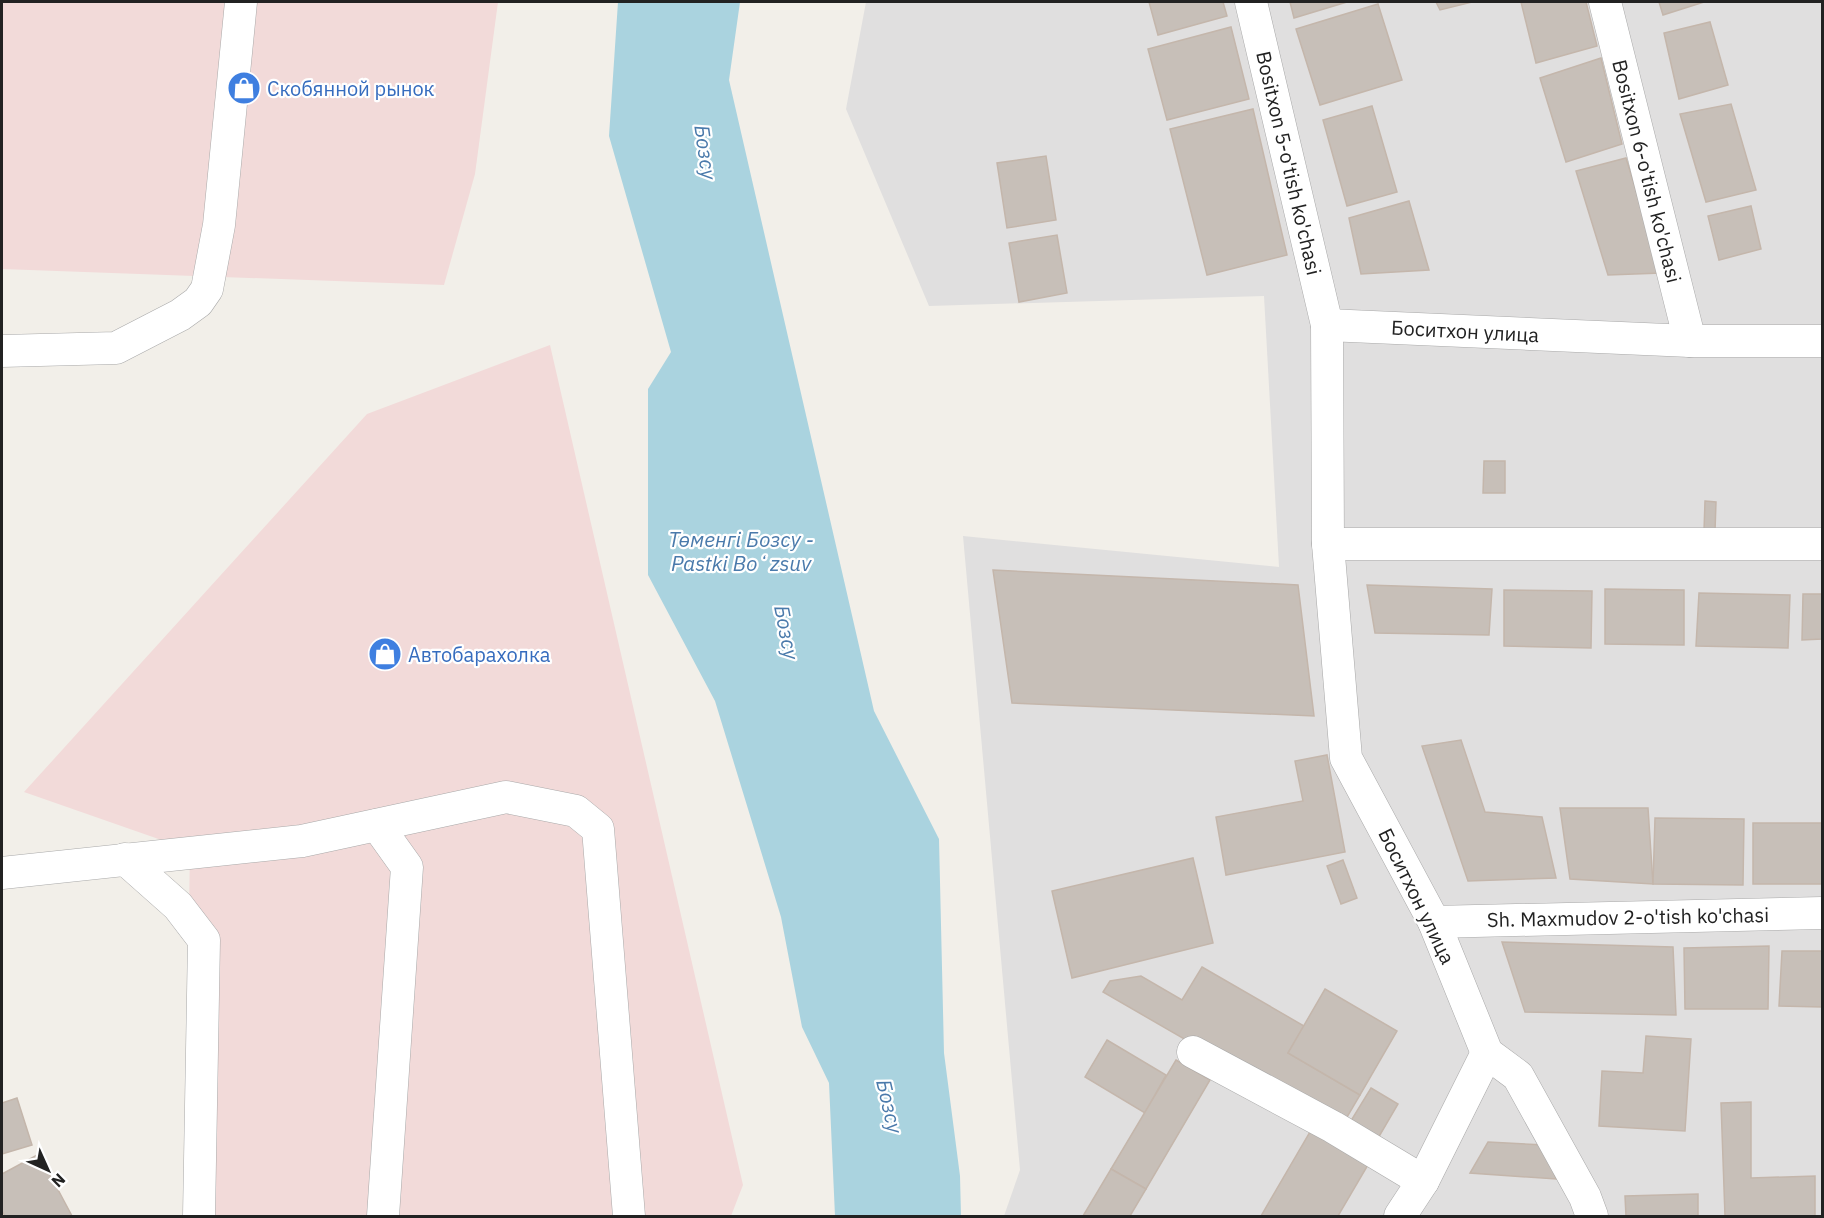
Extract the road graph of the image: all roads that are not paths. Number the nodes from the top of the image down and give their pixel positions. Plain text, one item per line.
1 (241, 2) edge
2 (1251, 2) edge
3 (1605, 2) edge
4 (1327, 325) junction
5 (1690, 340) junction
6 (1822, 341) edge
7 (2, 351) edge
8 (1328, 544) junction
9 (1822, 544) edge
10 (377, 825) junction
11 (126, 859) junction
12 (2, 873) edge
13 (1822, 913) edge
14 (1434, 922) junction
15 (1192, 1052) dead end
16 (1487, 1053) junction
17 (1423, 1181) junction
18 (200, 1216) edge
19 (383, 1216) edge
20 (629, 1216) edge
21 (1401, 1216) edge
22 (1592, 1216) edge

1 - 7 street
2 - 4 street, Bositxon 5-o'tish ko'chasi
3 - 5 street, Bositxon 6-o'tish ko'chasi
4 - 5 street, Боситхон улица
4 - 8 street, Боситхон улица
5 - 6 street, Боситхон улица
8 - 9 street
8 - 14 street, Боситхон улица
10 - 11 street
10 - 19 street
10 - 20 street
11 - 12 street
11 - 18 street
13 - 14 street, Sh. Maxmudov 2-o'tish ko'chasi
14 - 16 street, Боситхон улица
15 - 17 street
16 - 17 street
16 - 22 street
17 - 21 street

